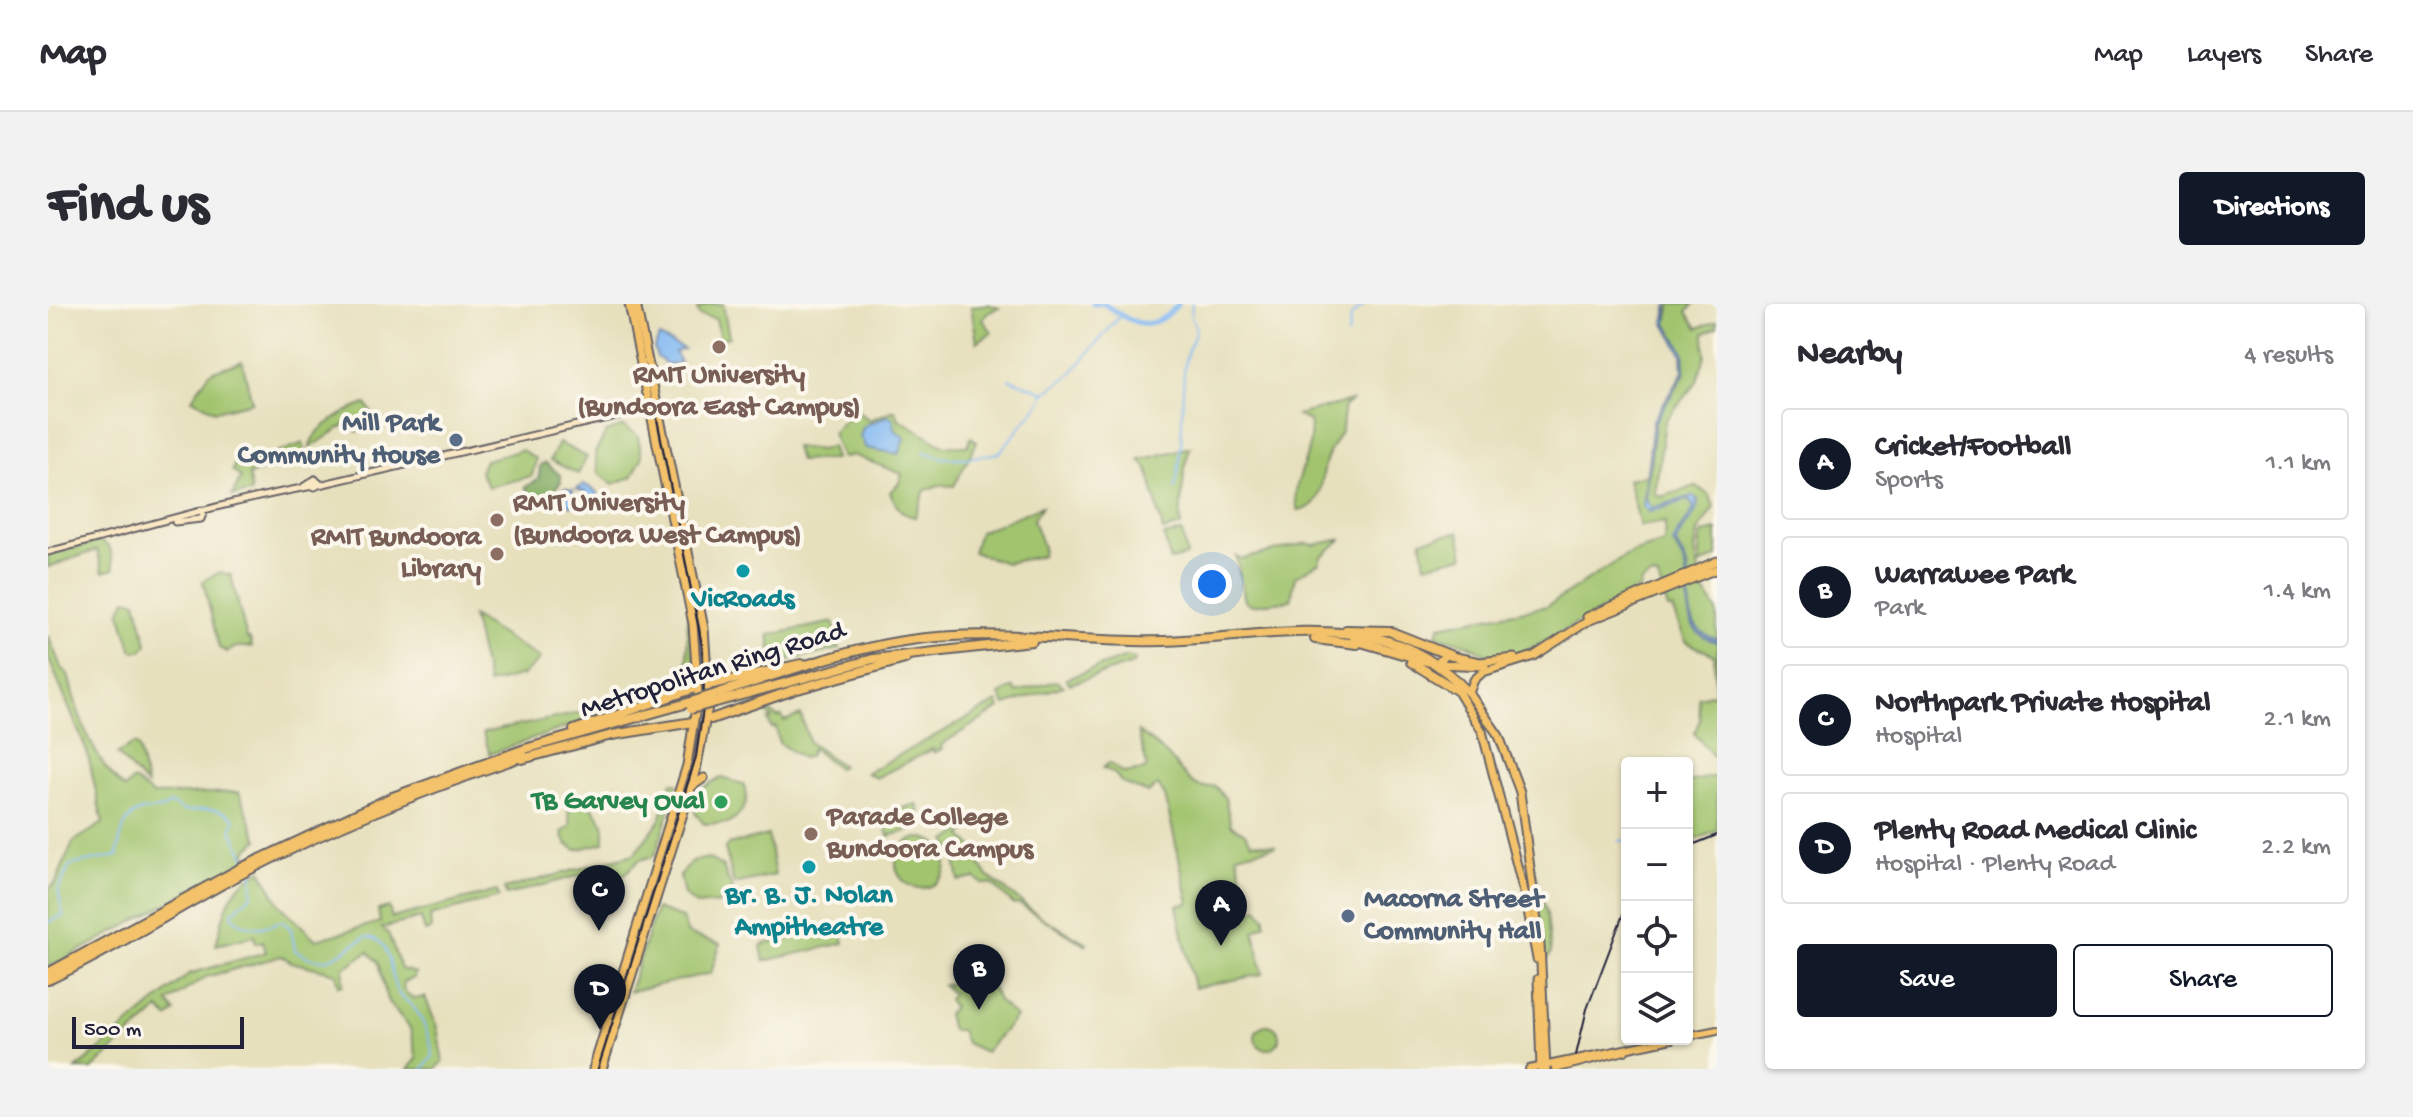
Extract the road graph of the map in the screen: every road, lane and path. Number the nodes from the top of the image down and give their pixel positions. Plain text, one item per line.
1 (629, 304) edge
2 (636, 304) edge
3 (651, 405) junction
4 (613, 417) junction
5 (199, 512) junction
6 (672, 520) junction
7 (162, 523) junction
8 (682, 523) junction
9 (48, 552) edge
10 (1715, 566) edge
11 (1657, 591) junction
12 (1298, 634) junction
13 (1314, 639) junction
14 (860, 650) junction
15 (930, 652) junction
16 (1452, 656) junction
17 (1514, 662) junction
18 (1436, 664) junction
19 (714, 682) junction
20 (696, 684) junction
21 (1458, 691) junction
22 (1469, 693) junction
23 (716, 698) junction
24 (691, 705) junction
25 (709, 723) junction
26 (692, 724) junction
27 (525, 749) junction
28 (508, 761) junction
29 (491, 764) junction
30 (697, 769) junction
31 (691, 787) junction
32 (664, 854) junction
33 (243, 870) junction
34 (1540, 967) junction
35 (48, 973) edge
36 (48, 980) edge
37 (1542, 994) junction
38 (1717, 1030) edge
39 (1693, 1035) edge
40 (1546, 1045) junction
41 (1644, 1045) edge
42 (1541, 1055) junction
43 (1544, 1067) edge
44 (1558, 1067) edge
45 (593, 1069) edge
46 (602, 1069) edge
47 (1527, 1069) edge

1 - 3 highway
2 - 3 highway
3 - 4 main road
3 - 4 main road
3 - 6 highway
3 - 8 highway
4 - 5 main road
5 - 7 main road
5 - 7 main road
6 - 8 highway
6 - 20 highway
7 - 9 main road
8 - 19 highway
10 - 11 highway
11 - 16 highway
11 - 17 highway
12 - 14 highway, Metropolitan Ring Road
12 - 16 highway
12 - 18 highway, Metropolitan Ring Road
13 - 15 highway, Metropolitan Ring Road
13 - 18 highway, Metropolitan Ring Road
13 - 21 highway
14 - 19 highway
14 - 23 highway, Metropolitan Ring Road
15 - 23 highway, Metropolitan Ring Road
15 - 25 highway
16 - 18 highway
17 - 18 highway, Metropolitan Ring Road
17 - 22 highway
18 - 21 highway
18 - 22 highway, Metropolitan Ring Road
19 - 20 highway
19 - 25 highway
20 - 26 highway
20 - 27 highway
21 - 34 highway
22 - 34 highway
23 - 24 highway, Metropolitan Ring Road, bridge
24 - 27 highway, Metropolitan Ring Road
24 - 28 highway, Metropolitan Ring Road
25 - 26 highway
25 - 30 highway
26 - 28 highway
26 - 32 highway
27 - 29 highway, Metropolitan Ring Road
28 - 29 highway, Metropolitan Ring Road
29 - 33 highway, Metropolitan Ring Road
30 - 31 highway
30 - 31 highway
31 - 32 highway
32 - 45 highway
32 - 46 highway
33 - 35 highway, Metropolitan Ring Road
33 - 36 highway, Metropolitan Ring Road
34 - 37 highway
37 - 40 highway
37 - 42 highway
38 - 39 main road
40 - 43 highway
40 - 44 main road
41 - 44 main road
42 - 43 highway
42 - 47 main road
43 - 44 main road
43 - 47 main road

